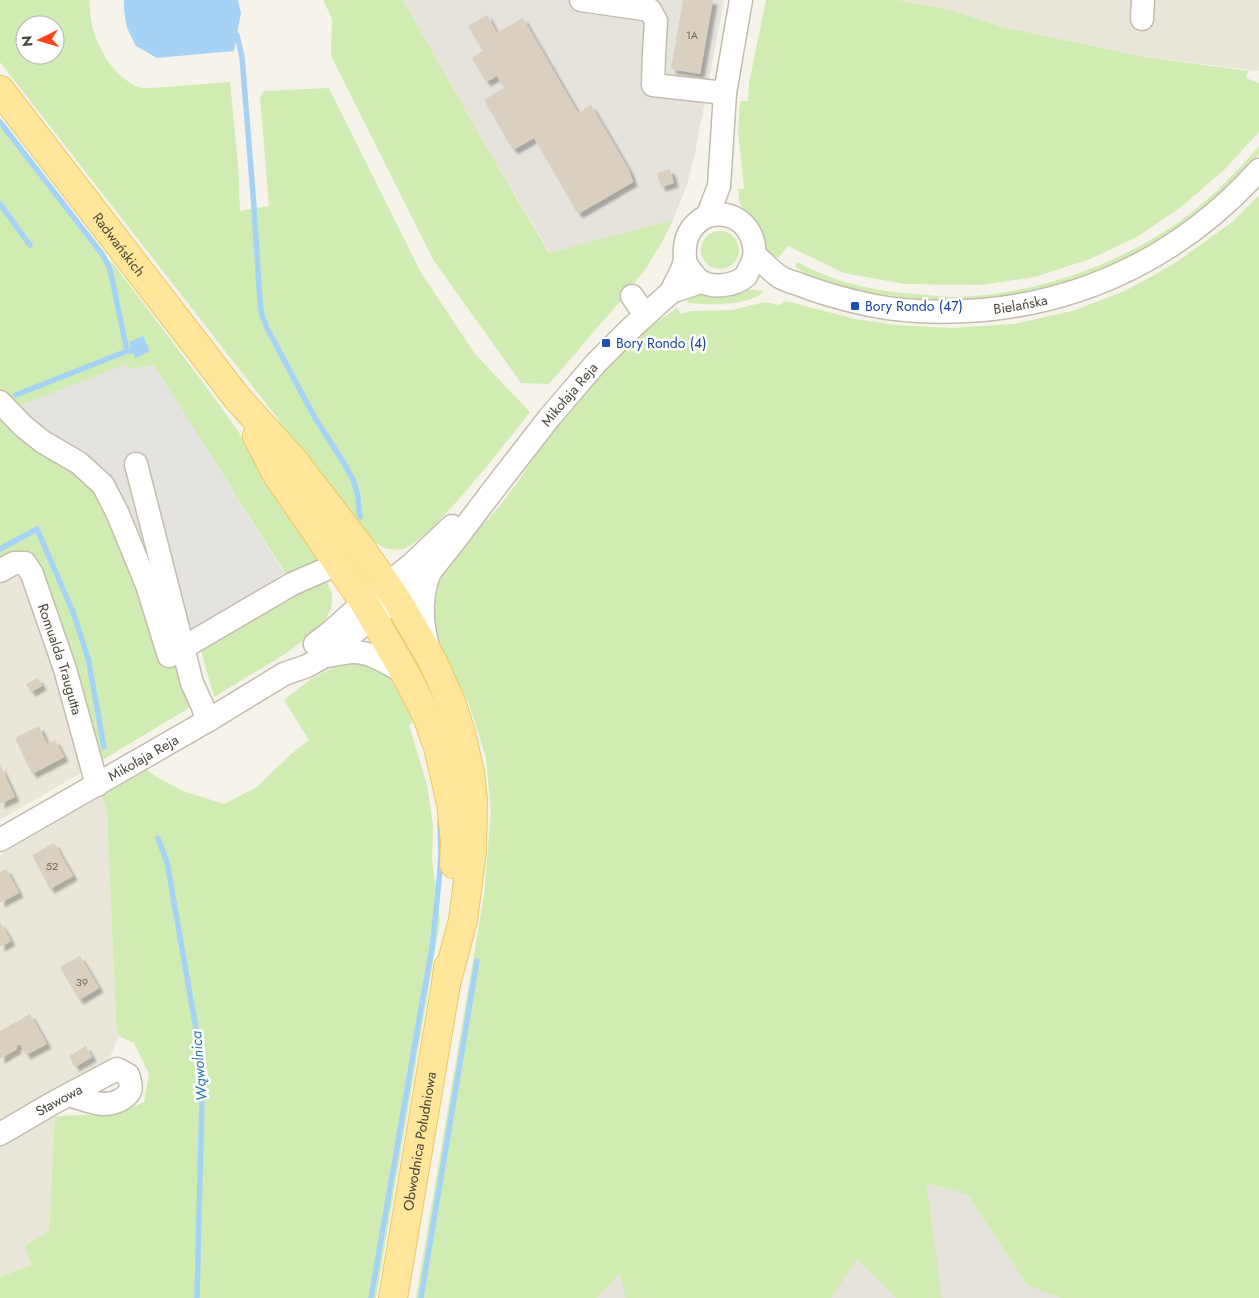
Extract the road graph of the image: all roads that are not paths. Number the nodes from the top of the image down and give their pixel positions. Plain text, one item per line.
1 (581, 0) edge
2 (741, 0) edge
3 (0, 90) edge
4 (725, 93) junction
5 (1259, 170) edge
6 (719, 186) junction
7 (708, 215) junction
8 (730, 216) junction
9 (755, 255) junction
10 (685, 262) junction
11 (746, 276) junction
12 (781, 277) junction
13 (701, 282) junction
14 (671, 292) junction
15 (632, 296) dead end
16 (646, 315) junction
17 (238, 399) junction
18 (4, 406) edge
19 (136, 464) dead end
20 (497, 485) junction
21 (324, 570) dead end
22 (0, 571) edge
23 (430, 572) junction
24 (391, 592) junction
25 (368, 609) junction
26 (184, 648) junction
27 (325, 656) junction
28 (432, 660) junction
29 (405, 673) junction
30 (284, 674) junction
31 (207, 721) junction
32 (97, 785) junction
33 (0, 840) edge
34 (446, 984) junction
35 (69, 1095) junction
36 (0, 1134) edge
37 (393, 1298) edge

1 - 4 street
2 - 4 street
3 - 17 main road, Radwańskich
4 - 6 street
5 - 12 street, Bielańska
6 - 7 street
6 - 8 street
7 - 8 street
7 - 10 street
8 - 9 street
9 - 11 street
9 - 12 street, Bielańska
10 - 13 street
10 - 14 street
11 - 12 street
11 - 13 street
13 - 14 street, Mikołaja Reja
14 - 16 street, Mikołaja Reja
15 - 16 street
16 - 20 street, Mikołaja Reja
17 - 24 main road, Radwańskich
17 - 25 main road, Radwańskich
18 - 26 street
19 - 26 street
20 - 23 street, Mikołaja Reja
20 - 24 street, Mikołaja Reja
21 - 26 street
22 - 32 street, Romualda Traugutta
23 - 24 street, Mikołaja Reja
23 - 28 street
24 - 25 street, Mikołaja Reja
24 - 28 main road, Radwańskich
25 - 27 street, Mikołaja Reja
25 - 29 main road, Radwańskich
25 - 30 street, Mikołaja Reja
26 - 31 street
27 - 29 street
27 - 30 street, Mikołaja Reja
28 - 34 main road, Radwańskich
29 - 34 main road, Radwańskich
30 - 31 street, Mikołaja Reja
31 - 32 street, Mikołaja Reja
32 - 33 street, Mikołaja Reja
34 - 37 main road, Obwodnica Południowa
35 - 35 street, Stawowa
35 - 36 street, Stawowa

